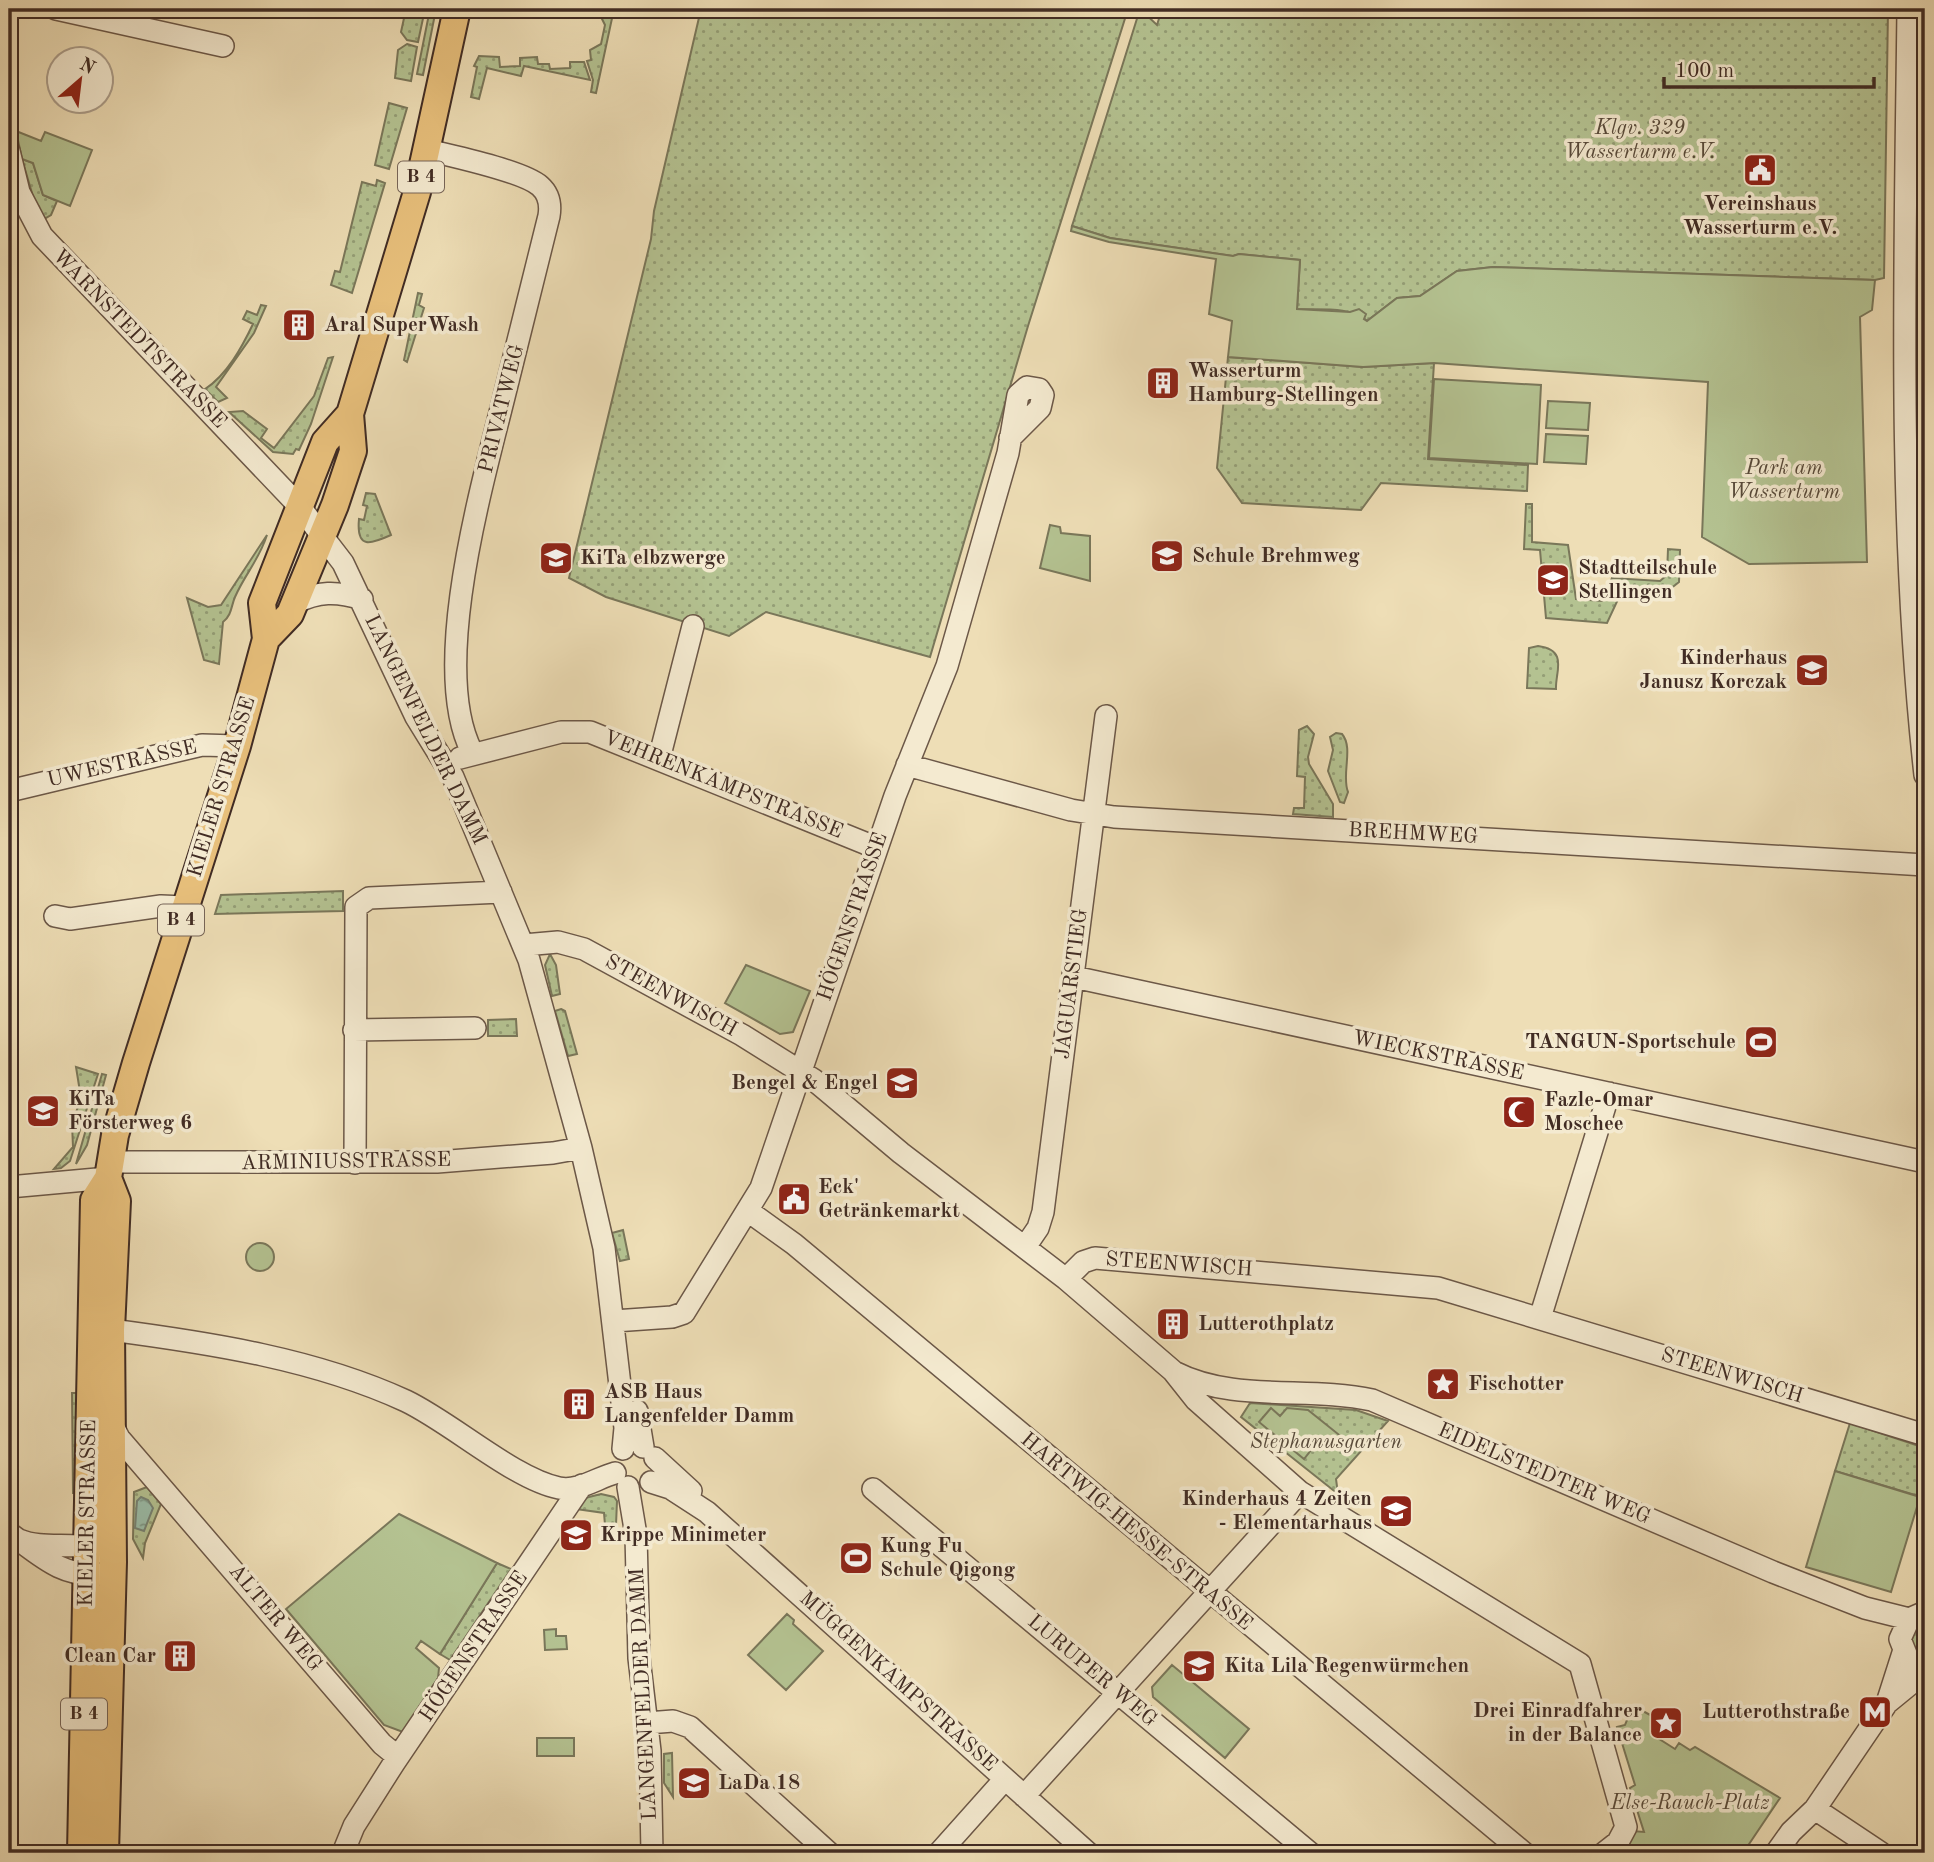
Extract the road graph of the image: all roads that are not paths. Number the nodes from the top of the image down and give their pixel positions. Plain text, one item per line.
1 (56, 9) edge
2 (457, 9) edge
3 (1908, 9) edge
4 (223, 46) dead end
5 (427, 150) junction
6 (9, 151) edge
7 (349, 414) junction
8 (1010, 438) dead end
9 (300, 508) junction
10 (323, 534) junction
11 (362, 599) junction
12 (295, 603) junction
13 (692, 626) dead end
14 (266, 639) junction
15 (1106, 716) dead end
16 (237, 746) junction
17 (472, 752) junction
18 (659, 759) junction
19 (446, 765) junction
20 (907, 765) junction
21 (1925, 775) edge
22 (9, 791) edge
23 (1096, 815) junction
24 (877, 848) junction
25 (1925, 865) edge
26 (501, 892) junction
27 (185, 907) junction
28 (55, 915) dead end
29 (524, 945) junction
30 (1074, 977) junction
31 (475, 1028) dead end
32 (354, 1030) junction
33 (802, 1071) junction
34 (1609, 1093) junction
35 (581, 1148) junction
36 (1925, 1162) edge
37 (355, 1163) junction
38 (109, 1170) junction
39 (9, 1187) edge
40 (748, 1211) junction
41 (1025, 1247) junction
42 (1066, 1279) junction
43 (1540, 1318) junction
44 (620, 1321) junction
45 (111, 1330) junction
46 (1172, 1371) junction
47 (111, 1422) junction
48 (1925, 1435) edge
49 (641, 1452) junction
50 (153, 1477) junction
51 (635, 1482) junction
52 (582, 1485) junction
53 (112, 1488) junction
54 (873, 1489) dead end
55 (1300, 1492) junction
56 (707, 1511) junction
57 (14, 1536) edge
58 (88, 1548) junction
59 (113, 1562) junction
60 (88, 1574) junction
61 (1209, 1593) junction
62 (1910, 1629) edge
63 (1923, 1668) edge
64 (1118, 1691) junction
65 (1887, 1703) junction
66 (647, 1723) junction
67 (398, 1757) junction
68 (1005, 1779) junction
69 (1024, 1796) junction
70 (1815, 1810) junction
71 (346, 1846) edge
72 (81, 1853) edge
73 (105, 1853) edge
74 (652, 1853) edge
75 (829, 1853) edge
76 (939, 1853) edge
77 (1088, 1853) edge
78 (1310, 1853) edge
79 (1524, 1853) edge
80 (1604, 1853) edge
81 (1776, 1853) edge
82 (1794, 1853) edge
83 (1881, 1853) edge

1 - 4 street
2 - 5 main road, KIELER STRASSE / B 4
3 - 21 street
5 - 7 main road, KIELER STRASSE / B 4
5 - 17 street, PRIVATWEG
6 - 9 street, WARNSTEDTSTRASSE
7 - 9 main road, KIELER STRASSE / B 4
7 - 10 main road, KIELER STRASSE / B 4
8 - 20 street, HÖGENSTRASSE
9 - 10 street, LANGENFELDER DAMM
9 - 14 main road, KIELER STRASSE / B 4
10 - 11 street, LANGENFELDER DAMM
10 - 12 main road, KIELER STRASSE / B 4
11 - 12 street
11 - 19 street, LANGENFELDER DAMM
12 - 14 main road, KIELER STRASSE / B 4
13 - 18 street
14 - 16 main road, KIELER STRASSE / B 4
15 - 23 street, JAGUARSTIEG
16 - 22 street, UWESTRASSE
16 - 27 main road, KIELER STRASSE / B 4
17 - 18 street, VEHRENKAMPSTRASSE
17 - 19 street, VEHRENKAMPSTRASSE
18 - 24 street, VEHRENKAMPSTRASSE
19 - 26 street, LANGENFELDER DAMM
20 - 23 street, BREHMWEG
20 - 24 street, HÖGENSTRASSE
23 - 25 street, BREHMWEG
23 - 30 street, JAGUARSTIEG
24 - 33 street, HÖGENSTRASSE
26 - 29 street, LANGENFELDER DAMM
26 - 32 street
27 - 28 street
27 - 38 main road, KIELER STRASSE / B 4
29 - 33 street, STEENWISCH
29 - 35 street, LANGENFELDER DAMM
30 - 34 street, WIECKSTRASSE
30 - 41 street, JAGUARSTIEG
31 - 32 street
32 - 37 street
33 - 40 street, HÖGENSTRASSE
33 - 41 street, STEENWISCH
34 - 36 street, WIECKSTRASSE
34 - 43 street
35 - 37 street, ARMINIUSSTRASSE
35 - 44 street, LANGENFELDER DAMM
37 - 38 street, ARMINIUSSTRASSE
38 - 39 street, ARMINIUSSTRASSE
38 - 45 main road, KIELER STRASSE / B 4
38 - 58 main road, KIELER STRASSE / B 4
40 - 44 street, HÖGENSTRASSE
40 - 61 street, HARTWIG-HESSE-STRASSE
41 - 42 street, STEENWISCH
42 - 43 street, STEENWISCH
42 - 46 street
43 - 48 street, STEENWISCH
44 - 49 street, LANGENFELDER DAMM
45 - 47 main road, KIELER STRASSE / B 4
45 - 52 street
46 - 55 street
46 - 62 street, EIDELSTEDTER WEG
47 - 50 street, ALTER WEG
47 - 53 main road, KIELER STRASSE / B 4
49 - 51 street, LANGENFELDER DAMM
49 - 51 street, LANGENFELDER DAMM
49 - 56 street, MÜGGENKAMPSTRASSE
50 - 53 street
50 - 67 street, ALTER WEG
51 - 52 street
51 - 56 street, MÜGGENKAMPSTRASSE
51 - 66 street, LANGENFELDER DAMM
52 - 67 street, HÖGENSTRASSE
53 - 59 main road, KIELER STRASSE / B 4
54 - 64 street, LURUPER WEG
55 - 61 street
55 - 80 street
56 - 68 street, MÜGGENKAMPSTRASSE
57 - 58 street
57 - 60 street
58 - 59 street
58 - 60 main road, KIELER STRASSE / B 4
59 - 60 street
59 - 73 main road, KIELER STRASSE / B 4
60 - 72 main road, KIELER STRASSE / B 4
61 - 64 street
61 - 79 street, HARTWIG-HESSE-STRASSE
62 - 63 street
62 - 65 street
63 - 65 street
64 - 69 street
64 - 78 street, LURUPER WEG
65 - 70 street
66 - 74 street, LANGENFELDER DAMM
66 - 75 street
67 - 71 street, HÖGENSTRASSE
68 - 69 street, MÜGGENKAMPSTRASSE
68 - 76 street
69 - 77 street, MÜGGENKAMPSTRASSE
70 - 81 street
70 - 82 street
70 - 83 street

